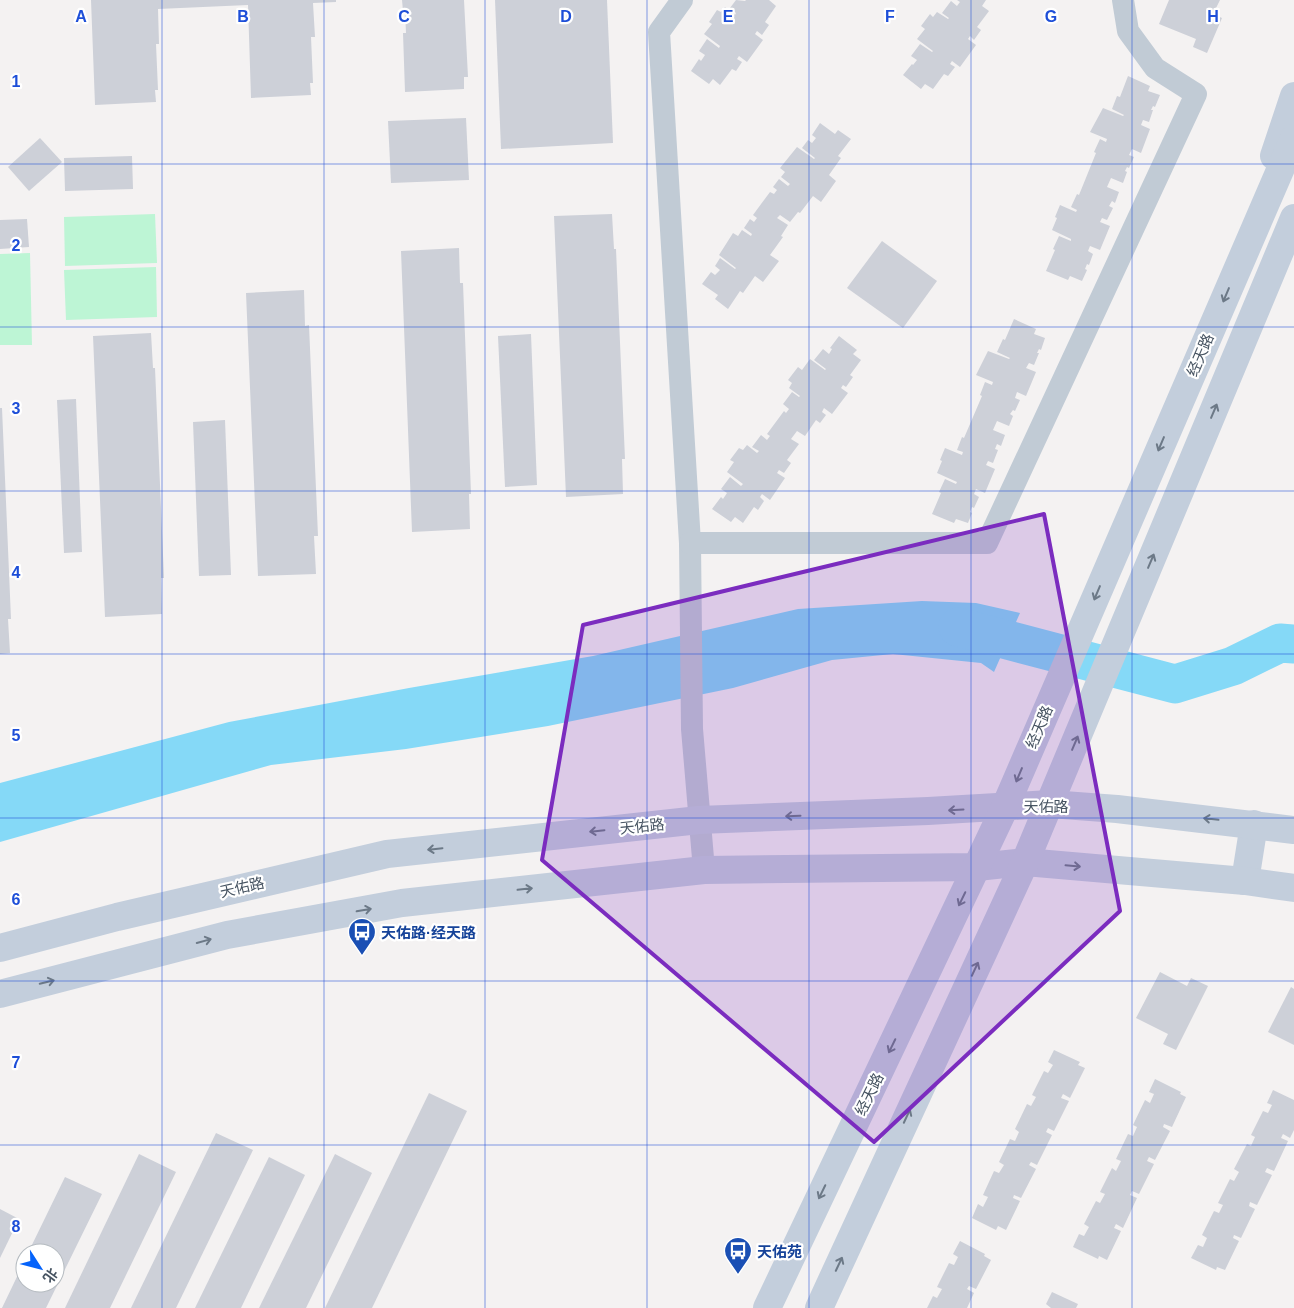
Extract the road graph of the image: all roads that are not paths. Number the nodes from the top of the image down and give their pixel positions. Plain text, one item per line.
1 (682, 0) edge
2 (1123, 0) edge
3 (1294, 96) edge
4 (1294, 138) edge
5 (1294, 218) edge
6 (1294, 226) edge
7 (1236, 271) junction
8 (1271, 274) junction
9 (690, 543) junction
10 (1050, 804) junction
11 (1004, 807) junction
12 (699, 820) junction
13 (1254, 824) junction
14 (1294, 830) edge
15 (1025, 862) junction
16 (977, 867) junction
17 (704, 870) junction
18 (1244, 881) junction
19 (1294, 888) edge
20 (0, 948) edge
21 (0, 994) edge
22 (767, 1308) edge
23 (819, 1308) edge

1 - 9 street
2 - 9 street
3 - 7 main road
4 - 7 main road, 经天路
5 - 8 main road
6 - 8 main road
7 -> 11 main road, 经天路
10 -> 8 main road
9 - 12 street
10 - 11 main road, 天佑路
13 -> 10 main road, 天佑路
10 - 15 main road
11 -> 12 main road, 天佑路
11 - 16 main road, 经天路
12 - 17 street
12 -> 20 main road, 天佑路
13 - 14 main road, 天佑路
13 - 18 main road
15 - 16 main road
15 -> 18 main road
23 -> 15 main road
16 - 17 main road
16 -> 22 main road, 经天路
21 -> 17 main road
18 - 19 main road

